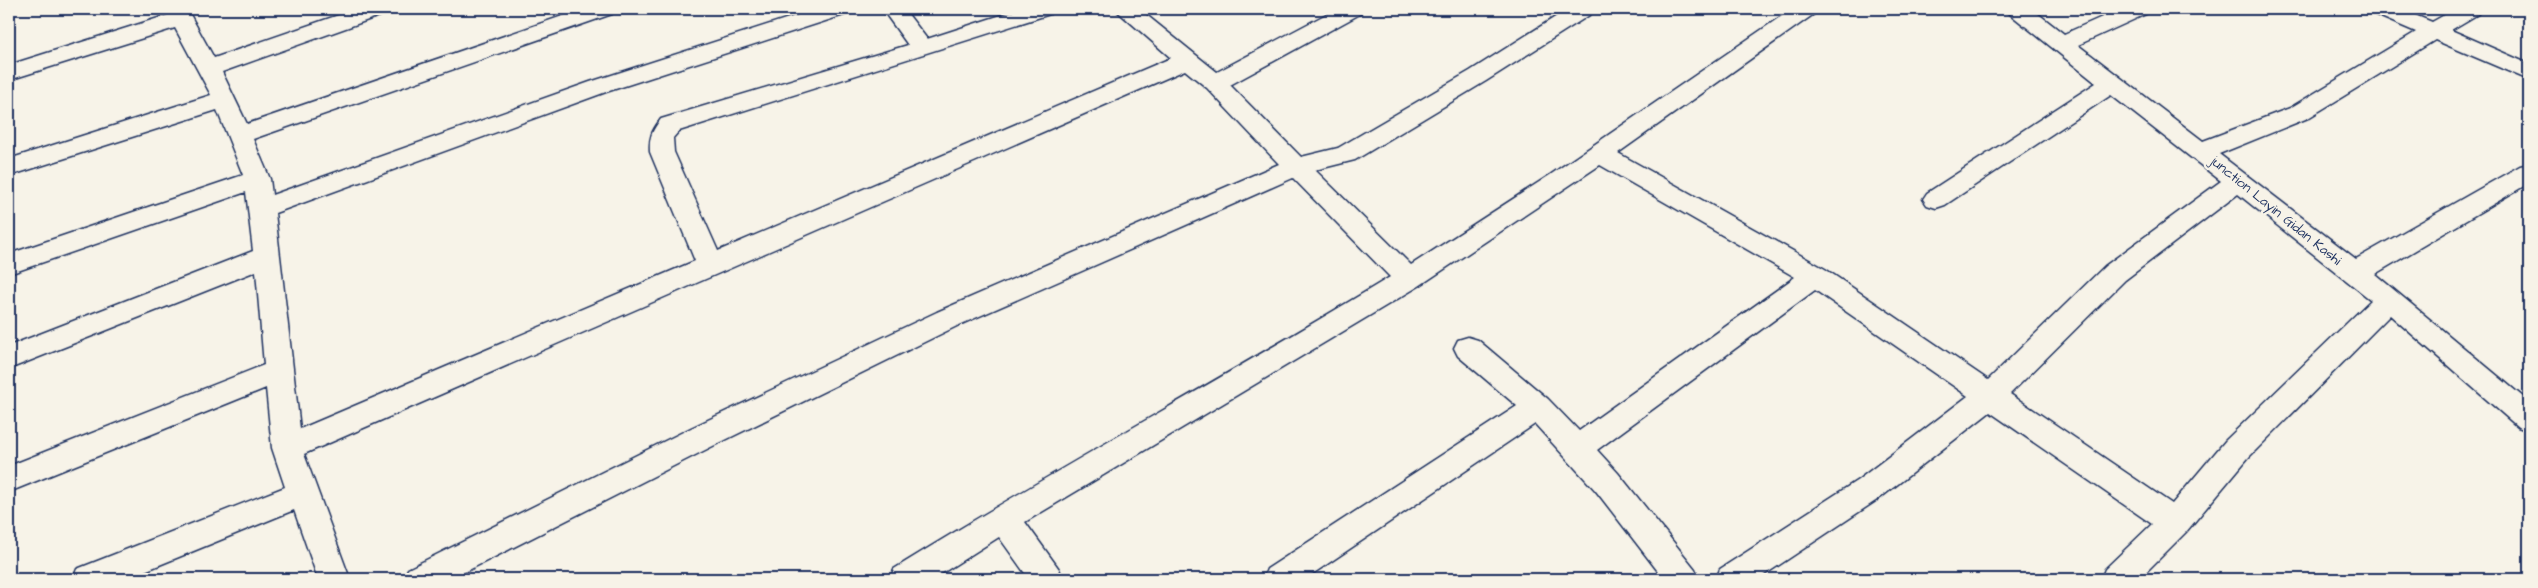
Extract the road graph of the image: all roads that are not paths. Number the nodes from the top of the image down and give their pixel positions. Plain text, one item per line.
1 (377, 9) edge
2 (604, 9) edge
3 (839, 9) edge
4 (893, 9) edge
5 (1042, 9) edge
6 (1126, 9) edge
7 (1352, 9) edge
8 (1583, 9) edge
9 (1806, 9) edge
10 (2018, 9) edge
11 (2138, 9) edge
12 (2382, 9) edge
13 (2470, 9) edge
14 (179, 14) edge
15 (2435, 31) junction
16 (2062, 44) junction
17 (922, 48) junction
18 (1187, 60) junction
19 (210, 68) junction
20 (9, 73) edge
21 (2529, 73) edge
22 (1215, 83) junction
23 (2112, 84) junction
24 (225, 99) junction
25 (240, 135) junction
26 (2202, 151) junction
27 (1599, 153) junction
28 (1297, 166) junction
29 (9, 168) edge
30 (2529, 172) edge
31 (257, 180) junction
32 (2239, 180) junction
33 (1936, 199) dead end
34 (261, 208) junction
35 (267, 256) junction
36 (9, 264) edge
37 (710, 265) junction
38 (2354, 273) junction
39 (1815, 276) junction
40 (1410, 279) junction
41 (2388, 300) junction
42 (1468, 348) dead end
43 (9, 358) edge
44 (279, 371) junction
45 (1991, 395) junction
46 (1538, 408) junction
47 (2529, 419) edge
48 (287, 448) junction
49 (1576, 449) junction
50 (9, 480) edge
51 (303, 493) junction
52 (1002, 517) junction
53 (2175, 523) junction
54 (89, 579) edge
55 (334, 579) edge
56 (420, 579) edge
57 (906, 579) edge
58 (1048, 579) edge
59 (1279, 579) edge
60 (1683, 579) edge
61 (1732, 579) edge
62 (2118, 579) edge

1 - 19 street
2 - 25 street
3 - 34 street
4 - 17 street
5 - 17 street
6 - 18 street
7 - 22 street
8 - 28 street
9 - 27 street
10 - 16 street, junction Layin Gidan Kashi
11 - 16 street
12 - 15 street
13 - 15 street
14 - 19 street
14 - 20 street
15 - 21 street
15 - 26 street
16 - 23 street, junction Layin Gidan Kashi
17 - 37 street
18 - 22 street
18 - 37 street
19 - 24 street
22 - 28 street
23 - 26 street, junction Layin Gidan Kashi
23 - 33 street
24 - 25 street
24 - 29 street
25 - 31 street
26 - 32 street, junction Layin Gidan Kashi
27 - 39 street
27 - 40 street
28 - 40 street
28 - 56 street
30 - 38 street
31 - 34 street
31 - 36 street
32 - 38 street, junction Layin Gidan Kashi
32 - 45 street
34 - 35 street
35 - 43 street
35 - 44 street
37 - 48 street
38 - 41 street, junction Layin Gidan Kashi
39 - 45 street
39 - 49 street
40 - 52 street
41 - 47 street, junction Layin Gidan Kashi
41 - 53 street
42 - 46 street
44 - 48 street
44 - 50 street
45 - 53 street
45 - 61 street
46 - 49 street
46 - 59 street
48 - 51 street
49 - 60 street
51 - 54 street
51 - 55 street
52 - 57 street
52 - 58 street
53 - 62 street

